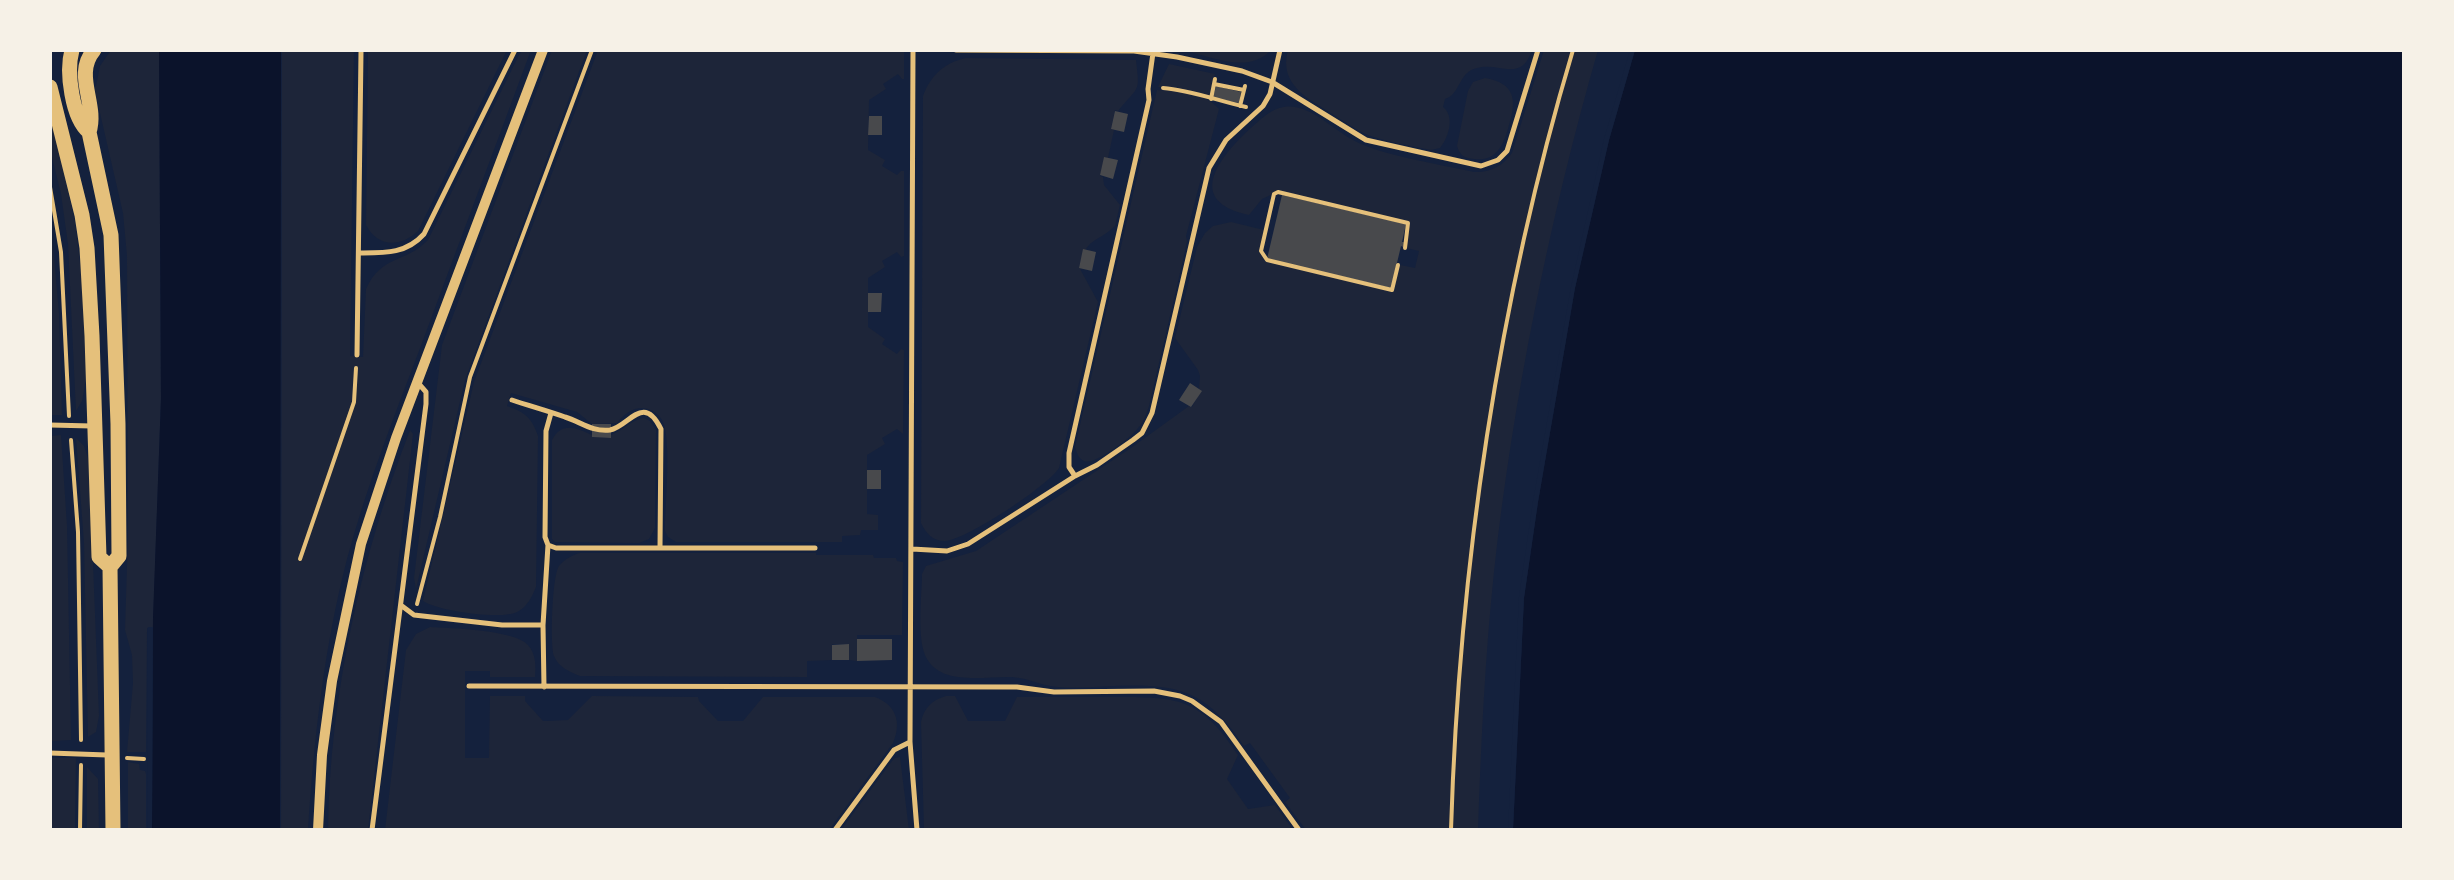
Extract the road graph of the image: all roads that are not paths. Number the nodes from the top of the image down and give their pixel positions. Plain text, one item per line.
1 (72, 50) edge
2 (94, 50) edge
3 (515, 50) edge
4 (543, 50) edge
5 (914, 50) edge
6 (956, 50) edge
7 (1280, 50) edge
8 (1538, 50) edge
9 (361, 52) edge
10 (1153, 53) junction
11 (1272, 82) junction
12 (50, 87) edge
13 (89, 132) junction
14 (359, 252) junction
15 (357, 355) road end
16 (418, 383) junction
17 (512, 400) dead end
18 (552, 412) junction
19 (50, 425) edge
20 (95, 426) junction
21 (1075, 476) junction
22 (548, 545) junction
23 (660, 548) junction
24 (816, 548) dead end
25 (912, 549) junction
26 (110, 567) junction
27 (402, 606) junction
28 (544, 625) junction
29 (469, 686) dead end
30 (544, 686) junction
31 (912, 687) junction
32 (910, 742) junction
33 (50, 752) edge
34 (112, 755) junction
35 (113, 830) edge
36 (318, 830) edge
37 (372, 830) edge
38 (835, 830) edge
39 (917, 830) edge
40 (1299, 830) edge

1 - 13 main road
2 - 13 main road
3 - 14 lane
4 - 16 street
5 - 25 lane
6 - 10 lane
7 - 11 lane
8 - 11 lane
9 - 14 lane
10 - 11 lane
10 - 21 lane
11 - 21 lane
12 - 20 main road
13 - 26 main road
14 - 15 lane
16 - 27 lane
16 - 36 street
17 - 18 lane
18 - 22 lane
18 - 23 lane
19 - 20 lane
20 - 26 main road
21 - 25 lane
22 - 23 lane
22 - 28 lane
23 - 24 lane
25 - 31 lane
26 - 34 main road
27 - 28 lane
27 - 37 lane
28 - 30 lane
29 - 30 lane
30 - 31 lane
31 - 32 lane
31 - 40 lane
32 - 38 lane
32 - 39 lane
33 - 34 lane
34 - 35 main road

